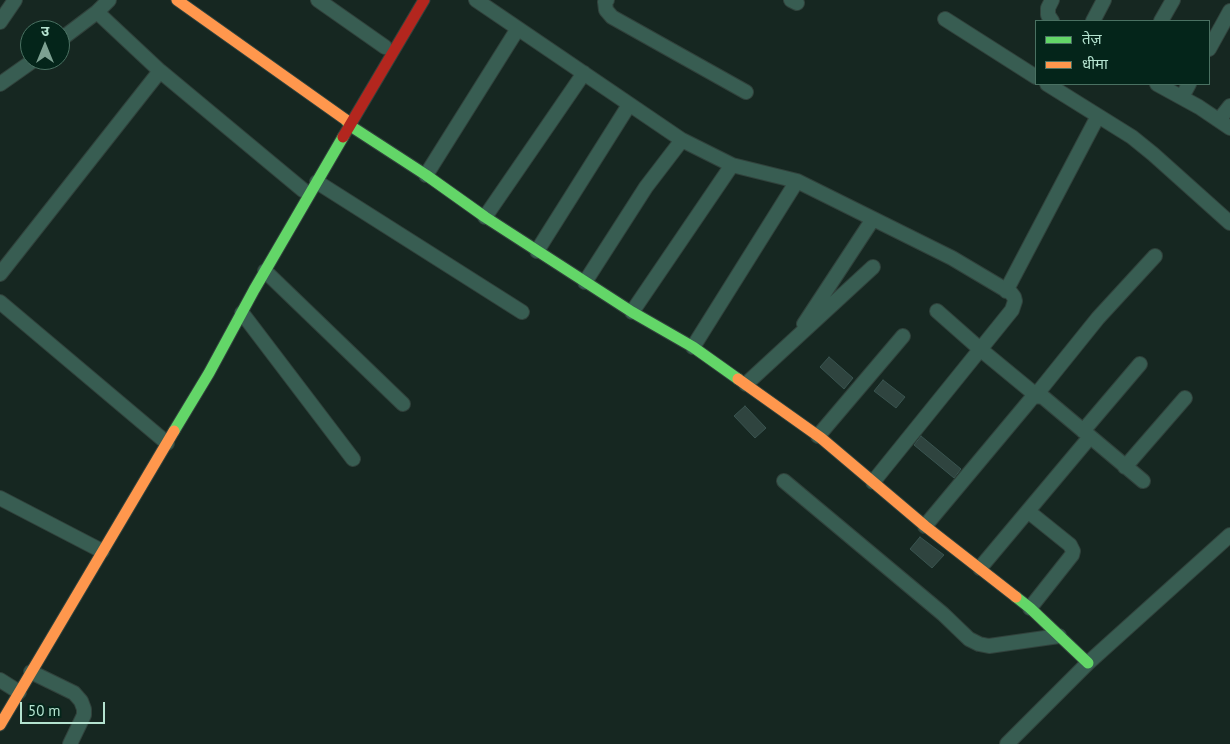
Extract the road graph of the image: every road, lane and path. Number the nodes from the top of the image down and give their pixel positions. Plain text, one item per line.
1 (15, 0) edge
2 (109, 0) edge
3 (177, 0) edge
4 (318, 0) edge
5 (414, 0) edge
6 (424, 0) edge
7 (476, 0) edge
8 (607, 0) edge
9 (1052, 0) edge
10 (1104, 0) edge
11 (1173, 0) edge
12 (1230, 10) edge
13 (97, 12) junction
14 (946, 19) dead end
15 (1051, 20) edge
16 (1094, 20) edge
17 (1162, 20) edge
18 (0, 22) edge
19 (517, 30) junction
20 (70, 32) edge
21 (385, 46) junction
22 (1210, 47) edge
23 (20, 68) edge
24 (160, 71) junction
25 (584, 73) junction
26 (1035, 76) edge
27 (4, 78) edge
28 (1049, 85) edge
29 (1159, 85) edge
30 (1188, 85) edge
31 (746, 92) dead end
32 (1182, 97) junction
33 (629, 105) junction
34 (1230, 106) edge
35 (1098, 116) junction
36 (347, 122) junction
37 (1225, 124) edge
38 (682, 140) junction
39 (732, 165) junction
40 (426, 175) junction
41 (797, 181) junction
42 (317, 182) junction
43 (303, 190) junction
44 (485, 217) junction
45 (873, 220) junction
46 (1230, 223) edge
47 (538, 252) junction
48 (1155, 256) dead end
49 (873, 267) dead end
50 (265, 271) junction
51 (0, 274) edge
52 (585, 282) junction
53 (1006, 291) junction
54 (0, 302) edge
55 (937, 311) dead end
56 (522, 312) dead end
57 (632, 312) junction
58 (242, 313) junction
59 (904, 336) dead end
60 (792, 344) junction
61 (693, 347) junction
62 (980, 350) junction
63 (1140, 364) dead end
64 (746, 384) junction
65 (1037, 396) junction
66 (1184, 398) dead end
67 (403, 404) dead end
68 (173, 411) dead end
69 (1087, 434) junction
70 (818, 436) junction
71 (160, 437) junction
72 (353, 459) dead end
73 (143, 461) dead end
74 (1125, 467) junction
75 (784, 481) dead end
76 (1143, 481) dead end
77 (874, 482) junction
78 (0, 498) edge
79 (1029, 512) junction
80 (108, 520) dead end
81 (925, 526) junction
82 (1230, 535) edge
83 (97, 544) junction
84 (980, 568) junction
85 (1030, 608) junction
86 (1059, 636) junction
87 (1088, 663) junction
88 (26, 669) junction
89 (9, 686) edge
90 (0, 725) edge
91 (1015, 741) edge
92 (70, 744) edge

1 - 18 street
2 - 13 street
3 - 36 main road
4 - 21 street
5 - 21 main road
6 - 36 main road
7 - 19 street
8 - 31 street
9 - 15 street
10 - 16 street
11 - 17 street
12 - 22 street
13 - 20 street
13 - 24 street
14 - 26 street
19 - 25 street
19 - 40 street
21 - 36 main road
23 - 27 street
24 - 43 street
24 - 51 street
25 - 33 street
25 - 44 street
28 - 35 street
29 - 32 street
30 - 32 street
32 - 37 street
33 - 38 street
33 - 47 street
34 - 37 street
35 - 46 street
35 - 53 street
36 - 40 main road
36 - 42 main road
36 - 43 main road
38 - 39 street
38 - 52 street
39 - 41 street
39 - 57 street
40 - 44 main road
41 - 45 street
41 - 61 street
42 - 50 main road
42 - 56 street
43 - 68 main road
44 - 47 main road
45 - 53 street
45 - 60 street
47 - 52 main road
48 - 65 street
49 - 60 street
50 - 58 main road
50 - 67 street
52 - 57 main road
53 - 62 street
54 - 71 street
55 - 62 street
57 - 61 main road
58 - 71 main road
58 - 72 street
59 - 70 street
60 - 64 street
61 - 64 main road
62 - 65 street
62 - 77 street
63 - 69 street
64 - 70 main road
65 - 69 street
65 - 81 street
66 - 74 street
69 - 74 street
69 - 79 street
70 - 77 main road
71 - 83 main road
73 - 80 main road
74 - 76 street
75 - 86 street
77 - 81 main road
78 - 83 street
79 - 84 street
79 - 85 street
81 - 84 main road
82 - 87 street
83 - 88 main road
84 - 85 main road
85 - 86 main road
86 - 87 main road
87 - 91 street
88 - 89 main road
88 - 92 street
89 - 90 main road

